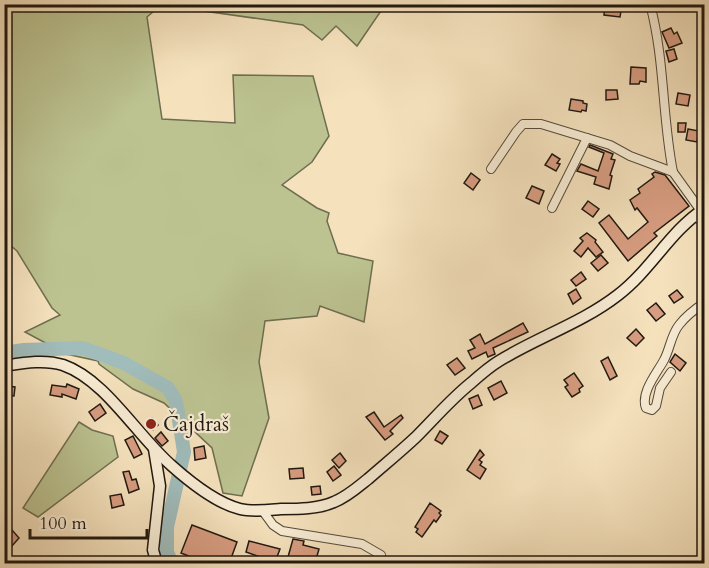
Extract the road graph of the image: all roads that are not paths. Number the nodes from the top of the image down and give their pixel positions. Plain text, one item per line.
1 (650, 4) edge
2 (586, 138) junction
3 (491, 169) dead end
4 (673, 172) junction
5 (552, 208) dead end
6 (700, 212) edge
7 (705, 224) edge
8 (705, 303) edge
9 (4, 366) edge
10 (671, 372) dead end
11 (154, 449) junction
12 (262, 510) junction
13 (4, 554) edge
14 (381, 555) dead end
15 (14, 564) edge
16 (157, 564) edge

1 - 4 street
2 - 3 street
2 - 4 street
2 - 5 street
4 - 6 street
6 - 7 street
6 - 12 main road
8 - 10 street
9 - 11 main road
11 - 12 main road
11 - 16 main road
12 - 14 street
13 - 15 street

